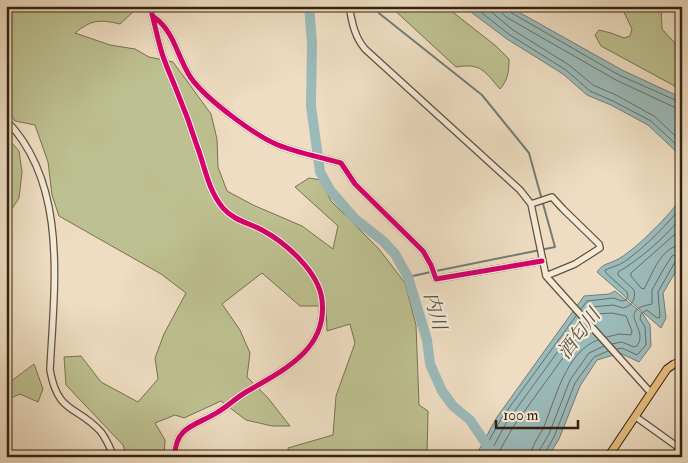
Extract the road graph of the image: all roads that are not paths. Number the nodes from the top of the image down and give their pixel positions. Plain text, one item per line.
1 (150, 6) edge
2 (349, 6) edge
3 (154, 17) junction
4 (6, 120) edge
5 (533, 202) junction
6 (542, 261) junction
7 (547, 275) junction
8 (682, 362) edge
9 (651, 393) junction
10 (636, 417) junction
11 (682, 450) edge
12 (114, 457) edge
13 (174, 457) edge
14 (608, 457) edge

1 - 3 street
2 - 5 street
3 - 6 street
3 - 13 street
4 - 12 street
5 - 6 street
5 - 7 street
6 - 7 street
7 - 9 street
8 - 9 main road
9 - 10 main road
10 - 11 street
10 - 14 main road

